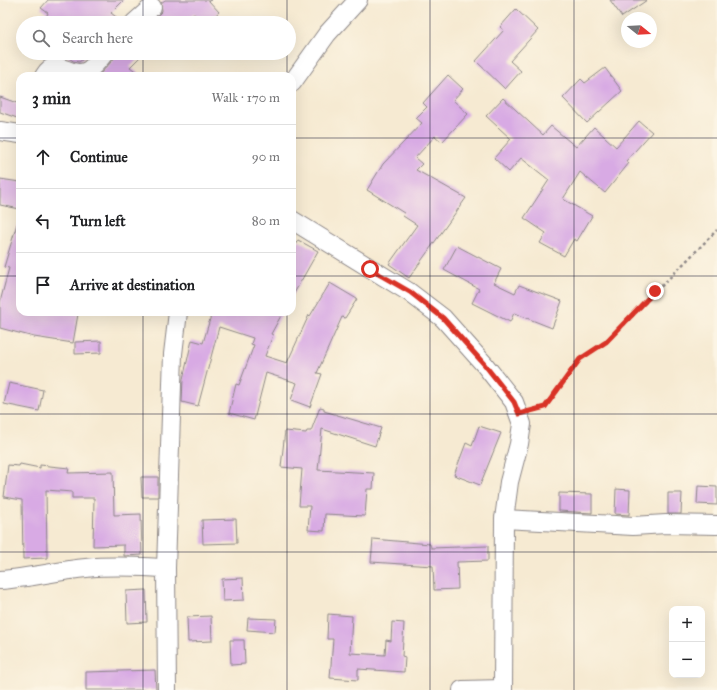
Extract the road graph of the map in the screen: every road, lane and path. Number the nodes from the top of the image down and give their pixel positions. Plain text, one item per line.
1 (358, 0) edge
2 (152, 6) dead end
3 (141, 16) edge
4 (98, 60) edge
5 (46, 72) edge
6 (76, 72) edge
7 (83, 72) edge
8 (296, 77) edge
9 (0, 131) edge
10 (16, 133) edge
11 (296, 222) edge
12 (717, 230) edge
13 (178, 316) edge
14 (519, 414) junction
15 (504, 519) junction
16 (717, 525) edge
17 (166, 568) junction
18 (0, 580) edge
19 (167, 690) edge
20 (462, 690) edge
21 (503, 690) edge

1 - 8 street
2 - 3 street
4 - 7 street
5 - 6 street
9 - 10 street
11 - 14 street
12 - 14 path
13 - 17 street
14 - 15 street
15 - 16 street
15 - 21 street
17 - 18 street
17 - 19 street
20 - 21 street

